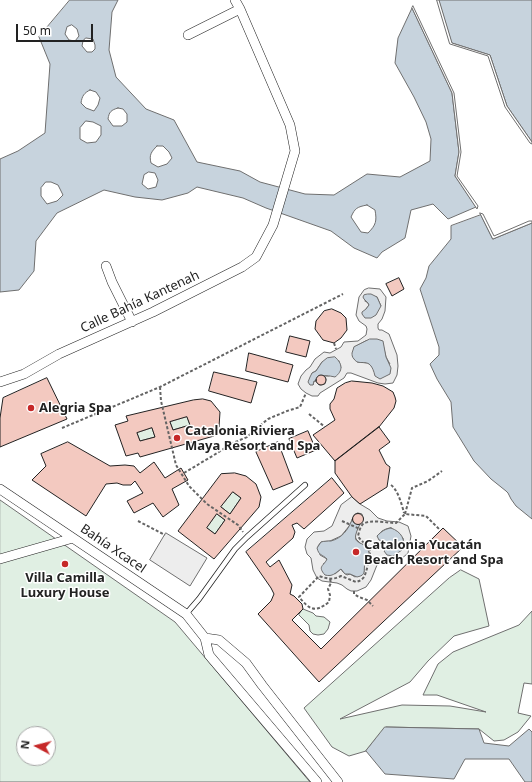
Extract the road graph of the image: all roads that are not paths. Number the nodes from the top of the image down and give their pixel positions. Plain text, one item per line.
1 (235, 0) edge
2 (240, 9) junction
3 (188, 35) dead end
4 (106, 266) dead end
5 (132, 322) junction
6 (0, 382) edge
7 (305, 485) dead end
8 (0, 489) edge
9 (73, 538) junction
10 (0, 560) edge
11 (186, 614) junction
12 (205, 638) junction
13 (317, 782) edge
14 (338, 782) edge

1 - 2 street
2 - 3 street
2 - 5 street, Calle Bahía Kantenah
4 - 5 street
5 - 6 street, Calle Bahía Kantenah
7 - 11 lane
8 - 9 street, Bahía Xcacel
9 - 10 street
9 - 11 street, Bahía Xcacel
11 - 12 street, Bahía Xcacel
12 - 13 street, Bahía Xcacel
12 - 14 street

